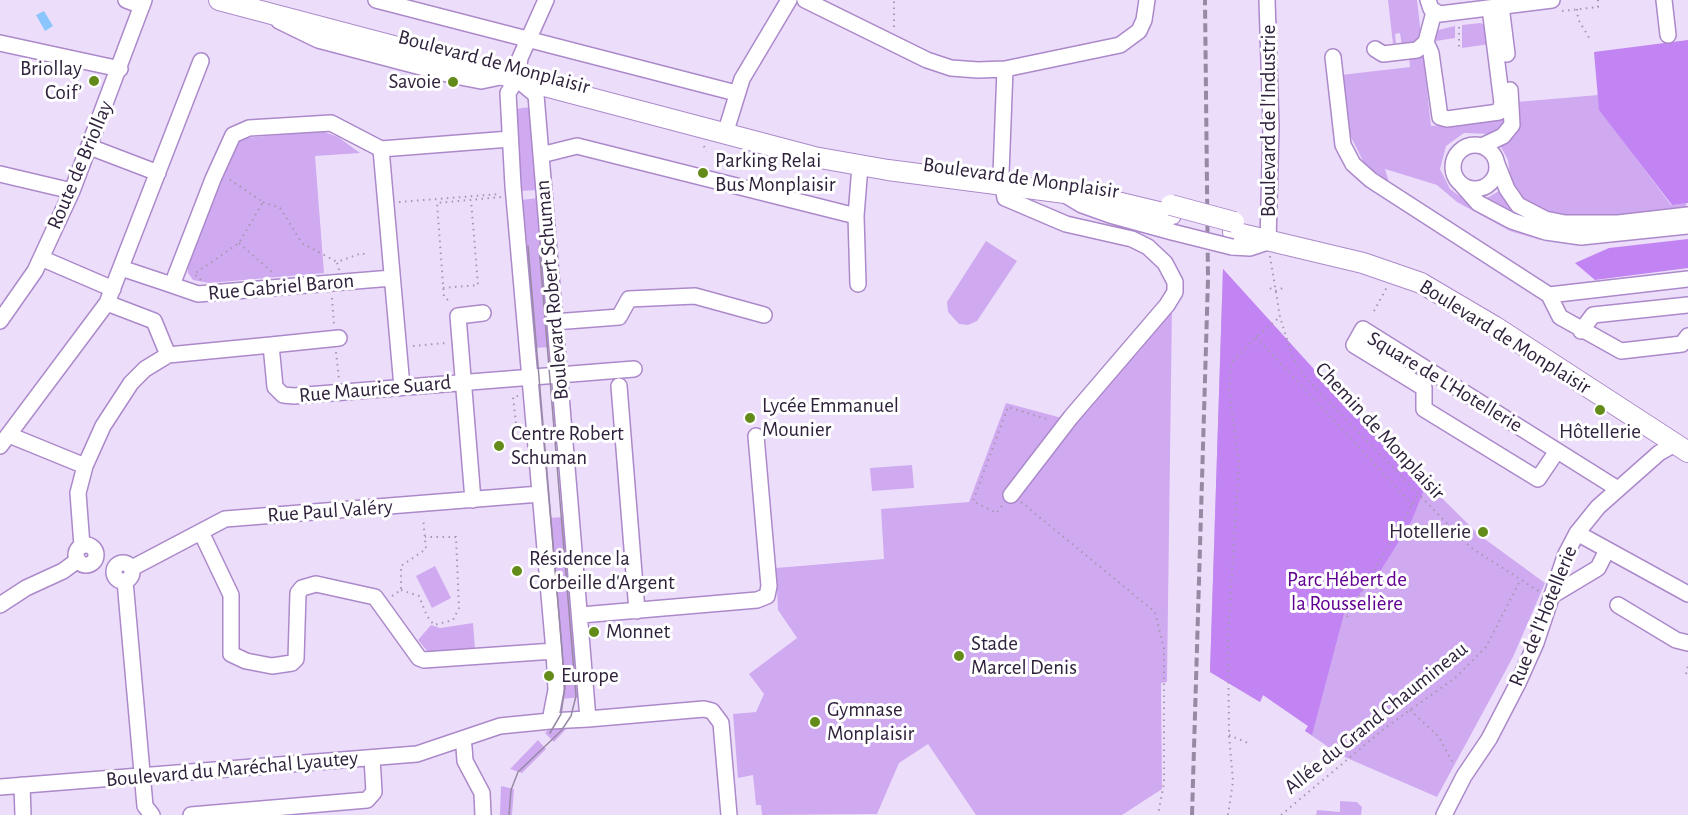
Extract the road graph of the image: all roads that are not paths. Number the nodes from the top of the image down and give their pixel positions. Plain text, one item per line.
1 (126, 0) edge
2 (219, 0) edge
3 (376, 0) edge
4 (546, 0) edge
5 (789, 0) edge
6 (806, 0) edge
7 (1147, 0) edge
8 (1268, 0) edge
9 (1552, 0) edge
10 (1664, 0) edge
11 (143, 3) edge
12 (255, 5) edge
13 (1497, 5) edge
14 (420, 6) edge
15 (1431, 6) edge
16 (1668, 35) dead end
17 (527, 41) junction
18 (1426, 42) junction
19 (0, 43) edge
20 (1375, 49) dead end
21 (1333, 57) dead end
22 (201, 62) dead end
23 (120, 69) junction
24 (1005, 69) junction
25 (514, 74) junction
26 (736, 93) junction
27 (726, 129) junction
28 (510, 139) junction
29 (1482, 146) junction
30 (90, 147) junction
31 (381, 149) junction
32 (541, 155) junction
33 (1497, 164) junction
34 (860, 166) junction
35 (158, 173) junction
36 (0, 174) edge
37 (1001, 179) junction
38 (1462, 185) junction
39 (72, 191) junction
40 (1688, 215) edge
41 (856, 216) junction
42 (1170, 220) junction
43 (1688, 226) edge
44 (1233, 234) junction
45 (1269, 236) junction
46 (1132, 239) junction
47 (41, 258) junction
48 (121, 268) junction
49 (392, 278) junction
50 (1688, 279) edge
51 (858, 284) dead end
52 (172, 285) junction
53 (110, 296) junction
54 (1549, 296) junction
55 (1688, 304) edge
56 (483, 313) dead end
57 (764, 315) dead end
58 (0, 321) edge
59 (554, 322) junction
60 (1581, 330) junction
61 (1688, 336) edge
62 (336, 339) road end
63 (270, 345) junction
64 (168, 355) junction
65 (634, 369) dead end
66 (560, 374) junction
67 (530, 376) junction
68 (463, 382) junction
69 (619, 386) dead end
70 (402, 387) junction
71 (756, 436) dead end
72 (4, 440) edge
73 (1681, 448) edge
74 (1557, 451) junction
75 (85, 466) junction
76 (1618, 489) junction
77 (540, 494) junction
78 (1011, 495) road end
79 (473, 500) junction
80 (201, 532) junction
81 (1577, 533) junction
82 (1608, 550) junction
83 (80, 553) junction
84 (128, 575) junction
85 (1688, 594) edge
86 (1547, 595) junction
87 (1618, 604) dead end
88 (0, 605) edge
89 (637, 611) junction
90 (581, 615) junction
91 (1688, 643) edge
92 (554, 651) junction
93 (588, 719) junction
94 (550, 721) junction
95 (463, 744) junction
96 (372, 758) junction
97 (143, 777) junction
98 (22, 785) junction
99 (0, 787) edge
100 (23, 815) edge
101 (152, 815) edge
102 (191, 815) edge
103 (483, 815) edge
104 (729, 815) edge
105 (1444, 815) edge

1 - 11 street
2 - 12 main road, Boulevard de Monplaisir
3 - 14 street, Boulevard de Monplaisir
4 - 17 street
5 - 26 street
6 - 24 street
7 - 24 street
8 - 45 street, Boulevard de l'Industrie
9 - 13 street
10 - 16 street
11 - 23 street, Route de Briollay
12 - 25 main road, Boulevard de Monplaisir
13 - 15 street
13 - 18 street
13 - 29 street
14 - 17 street, Boulevard de Monplaisir
15 - 18 street
17 - 25 street
17 - 26 street, Boulevard de Monplaisir
18 - 20 street
19 - 23 street
21 - 54 street
22 - 35 street
23 - 30 street, Route de Briollay
24 - 37 street
25 - 27 main road, Boulevard de Monplaisir
25 - 28 street, Boulevard Robert Schuman
25 - 32 street, Boulevard Robert Schuman
26 - 27 street
27 - 34 main road, Boulevard de Monplaisir
27 - 37 main road, Boulevard de Monplaisir
28 - 31 street
28 - 67 street, Boulevard Robert Schuman
29 - 33 street
29 - 38 street
30 - 35 street
30 - 39 street, Route de Briollay
31 - 49 street
31 - 52 street
32 - 41 street
32 - 59 street, Boulevard Robert Schuman
33 - 38 street
33 - 40 street
34 - 37 main road, Boulevard de Monplaisir
34 - 41 street
35 - 48 street
36 - 39 street
37 - 42 main road, Boulevard de Monplaisir
37 - 42 main road, Boulevard de Monplaisir
37 - 46 street
38 - 43 street
39 - 47 street, Route de Briollay
41 - 51 street
42 - 44 main road, Boulevard de Monplaisir, bridge
42 - 44 street, bridge
42 - 46 street
44 - 45 main road, Boulevard de Monplaisir
45 - 73 main road, Boulevard de Monplaisir
46 - 78 street
47 - 53 street
47 - 58 street, Route de Briollay
48 - 52 street, Rue Gabriel Baron
48 - 53 street
49 - 52 street, Rue Gabriel Baron
49 - 70 street
50 - 54 street
53 - 64 street
53 - 72 street
54 - 60 street
55 - 60 street
56 - 68 street
57 - 59 street
59 - 66 street, Boulevard Robert Schuman
60 - 61 street
62 - 63 street
63 - 64 street
63 - 70 street, Rue Maurice Suard
64 - 75 street
65 - 66 street, Rue Maurice Suard
66 - 67 street, Rue Maurice Suard
66 - 90 street, Boulevard Robert Schuman
67 - 68 street, Rue Maurice Suard
67 - 77 street, Boulevard Robert Schuman
68 - 70 street, Rue Maurice Suard
68 - 79 street
69 - 89 street
71 - 89 street
72 - 75 street
73 - 76 street, Rue de l'Hotellerie
74 - 74 street, Square de L'Hotellerie
74 - 76 street, Square de L'Hotellerie
75 - 83 street
76 - 81 street, Rue de l'Hotellerie
77 - 79 street, Rue Paul Valéry
77 - 92 street, Boulevard Robert Schuman
79 - 80 street, Rue Paul Valéry
80 - 84 street, Rue Paul Valéry
80 - 92 street
81 - 82 street
81 - 86 street, Rue de l'Hotellerie
82 - 85 street
82 - 86 street
83 - 84 street, Rue Paul Valéry
83 - 88 street
84 - 97 street
86 - 105 street, Rue de l'Hotellerie
87 - 91 street
89 - 90 street
90 - 93 street, Boulevard Robert Schuman
92 - 94 street, Boulevard Robert Schuman
93 - 94 street, Boulevard du Maréchal Lyautey
93 - 104 street, Boulevard du Maréchal Lyautey
94 - 95 street, Boulevard du Maréchal Lyautey
95 - 96 street, Boulevard du Maréchal Lyautey
95 - 103 street
96 - 97 street, Boulevard du Maréchal Lyautey
96 - 102 street
97 - 98 street, Boulevard du Maréchal Lyautey
97 - 101 street
98 - 99 street, Boulevard du Maréchal Lyautey
98 - 100 street

